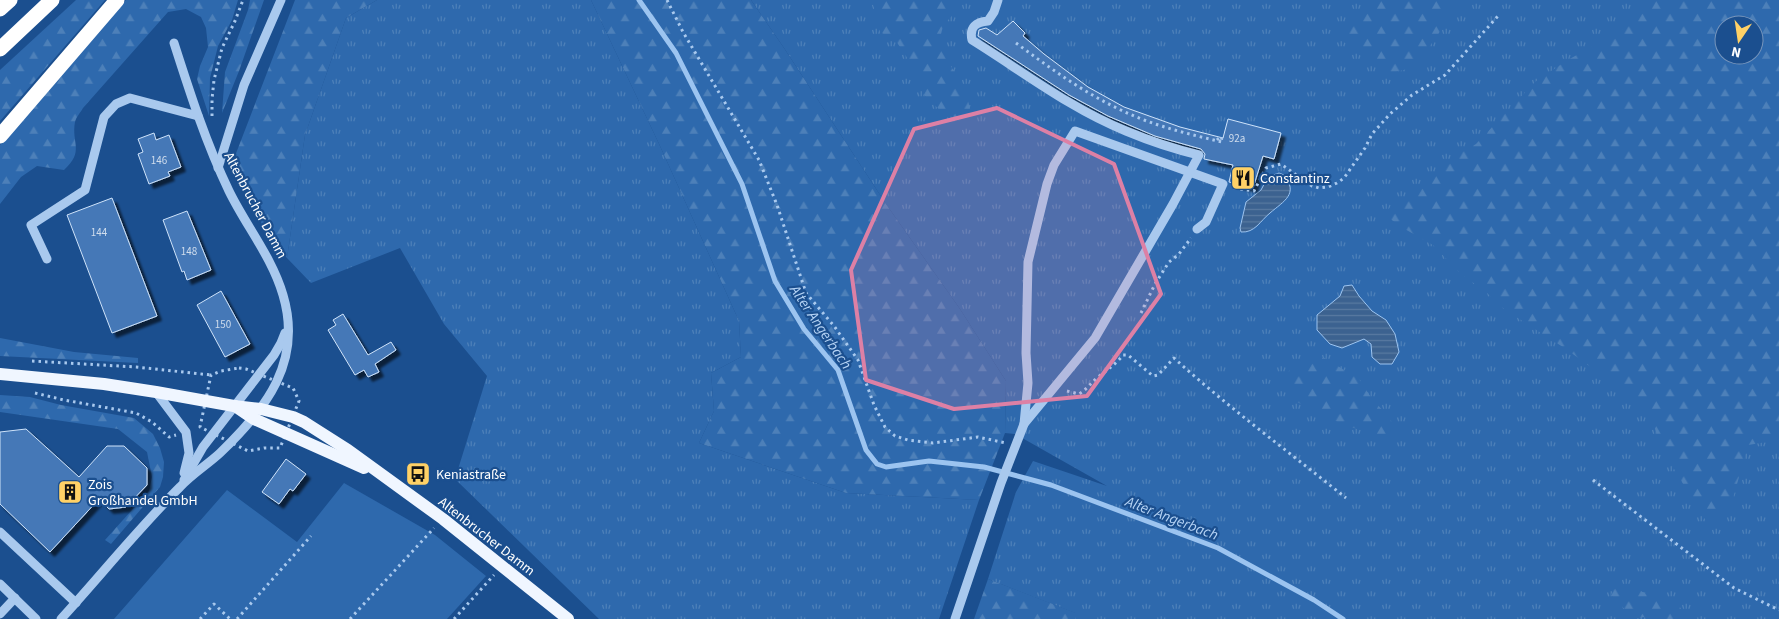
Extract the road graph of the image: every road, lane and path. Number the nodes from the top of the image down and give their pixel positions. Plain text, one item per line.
1 (10, 0) edge
2 (52, 0) edge
3 (117, 0) edge
4 (243, 0) edge
5 (281, 0) edge
6 (667, 0) edge
7 (998, 0) edge
8 (0, 9) edge
9 (1498, 16) dead end
10 (174, 42) dead end
11 (1016, 43) dead end
12 (0, 49) edge
13 (198, 116) junction
14 (212, 121) dead end
15 (0, 136) edge
16 (1220, 141) dead end
17 (218, 168) junction
18 (1190, 172) junction
19 (1223, 184) junction
20 (1197, 229) joint
21 (47, 259) dead end
22 (1141, 313) dead end
23 (288, 325) junction
24 (27, 361) dead end
25 (0, 374) edge
26 (211, 375) dead end
27 (34, 392) dead end
28 (156, 392) junction
29 (1079, 394) dead end
30 (234, 406) junction
31 (257, 414) junction
32 (1024, 424) junction
33 (169, 437) dead end
34 (1014, 449) junction
35 (386, 478) junction
36 (1593, 480) dead end
37 (180, 486) junction
38 (1346, 498) dead end
39 (443, 518) junction
40 (0, 532) edge
41 (311, 536) dead end
42 (503, 566) junction
43 (0, 584) edge
44 (15, 598) junction
45 (76, 603) junction
46 (1779, 610) edge
47 (0, 614) edge
48 (36, 619) edge
49 (61, 619) edge
50 (200, 619) edge
51 (230, 619) edge
52 (237, 619) edge
53 (350, 619) edge
54 (454, 619) edge
55 (568, 619) edge
56 (955, 619) edge

1 - 8 highway
2 - 12 highway
3 - 15 highway
4 - 14 path
5 - 17 street
6 - 34 path
7 - 18 street
9 - 19 path
10 - 13 street, Altenbrucher Damm
11 - 16 path
13 - 17 street, Altenbrucher Damm
13 - 21 street
17 - 23 street, Altenbrucher Damm
18 - 19 street
18 - 32 street
18 - 32 street
19 - 20 street
20 - 22 path
23 - 30 street
23 - 31 street, Altenbrucher Damm
24 - 26 path
25 - 28 main road, Altenbrucher Damm
27 - 33 path
28 - 30 main road, Altenbrucher Damm
28 - 37 street
29 - 38 path
30 - 31 main road, Altenbrucher Damm
30 - 37 street
31 - 35 main road, Altenbrucher Damm
31 - 35 main road, Altenbrucher Damm
31 - 37 street
32 - 34 street
34 - 56 street
35 - 39 main road, Altenbrucher Damm
36 - 46 path
37 - 45 street
39 - 42 main road, Altenbrucher Damm
39 - 53 path
40 - 45 street
41 - 52 path
42 - 54 path
42 - 55 main road, Altenbrucher Damm
43 - 44 street
44 - 47 street
44 - 48 street
45 - 49 street
50 - 51 path

